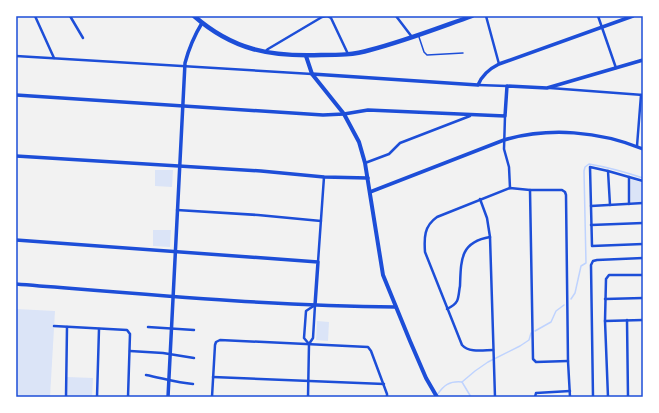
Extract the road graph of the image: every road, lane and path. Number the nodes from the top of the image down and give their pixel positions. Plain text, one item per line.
1 (35, 16) edge
2 (70, 16) edge
3 (194, 16) edge
4 (396, 16) edge
5 (472, 16) edge
6 (486, 16) edge
7 (598, 16) edge
8 (633, 16) edge
9 (202, 23) junction
10 (601, 28) junction
11 (418, 35) junction
12 (412, 37) junction
13 (83, 38) dead end
14 (265, 53) junction
15 (463, 53) dead end
16 (348, 54) junction
17 (16, 56) edge
18 (306, 56) junction
19 (54, 58) junction
20 (643, 60) edge
21 (499, 64) junction
22 (184, 66) junction
23 (617, 68) junction
24 (312, 74) junction
25 (478, 85) junction
26 (507, 86) junction
27 (548, 88) junction
28 (16, 95) edge
29 (642, 95) edge
30 (182, 105) junction
31 (344, 114) junction
32 (470, 116) junction
33 (505, 116) junction
34 (504, 140) junction
35 (637, 146) junction
36 (643, 148) edge
37 (16, 156) edge
38 (366, 163) junction
39 (179, 166) junction
40 (608, 171) junction
41 (324, 177) junction
42 (629, 177) junction
43 (368, 178) junction
44 (643, 181) edge
45 (510, 188) junction
46 (530, 190) junction
47 (370, 192) junction
48 (480, 199) junction
49 (643, 203) edge
50 (629, 204) junction
51 (610, 205) junction
52 (591, 206) junction
53 (177, 210) junction
54 (321, 220) junction
55 (643, 223) edge
56 (591, 225) junction
57 (490, 237) junction
58 (16, 240) edge
59 (643, 244) edge
60 (175, 252) junction
61 (643, 258) edge
62 (318, 262) junction
63 (643, 275) edge
64 (16, 284) edge
65 (174, 296) junction
66 (643, 298) edge
67 (605, 300) junction
68 (315, 305) junction
69 (396, 307) junction
70 (447, 309) junction
71 (627, 320) junction
72 (643, 320) edge
73 (606, 321) junction
74 (54, 326) dead end
75 (68, 327) junction
76 (148, 327) dead end
77 (100, 329) junction
78 (171, 329) junction
79 (194, 330) dead end
80 (308, 344) junction
81 (493, 350) junction
82 (130, 351) junction
83 (170, 354) junction
84 (194, 358) dead end
85 (568, 362) junction
86 (146, 375) dead end
87 (213, 377) junction
88 (168, 380) junction
89 (308, 381) junction
90 (193, 384) dead end
91 (384, 384) junction
92 (570, 391) junction
93 (66, 397) edge
94 (97, 397) edge
95 (128, 397) edge
96 (168, 397) edge
97 (212, 397) edge
98 (308, 397) edge
99 (387, 397) edge
100 (437, 397) edge
101 (495, 397) edge
102 (535, 397) edge
103 (570, 397) edge
104 (593, 397) edge
105 (608, 397) edge
106 (628, 397) edge

1 - 19 street
2 - 13 street
3 - 9 main road
4 - 12 street
5 - 11 main road
6 - 21 street
7 - 10 street
8 - 10 street
9 - 14 main road
9 - 22 street
10 - 21 street
10 - 23 street
11 - 12 main road
11 - 15 lane
12 - 16 main road
14 - 16 street
14 - 18 main road
16 - 18 main road
17 - 19 street
18 - 24 main road
19 - 22 street
20 - 23 street
21 - 25 street
22 - 24 street
22 - 30 street
23 - 27 street
24 - 25 street
24 - 31 main road
25 - 26 street
26 - 27 street
26 - 33 street
27 - 29 street
28 - 30 street
29 - 35 street
30 - 31 street
30 - 39 street
31 - 32 street
31 - 38 main road
32 - 33 street
32 - 38 street
33 - 34 street
34 - 35 street
34 - 45 street
34 - 47 street
35 - 36 street
37 - 39 street
38 - 43 main road
39 - 41 street
39 - 53 street
40 - 42 street
40 - 51 street
40 - 52 street
41 - 43 street
41 - 54 street
42 - 44 street
42 - 50 street
43 - 47 main road
45 - 46 street
45 - 48 street
46 - 85 street
46 - 85 street
47 - 69 main road
48 - 57 street
48 - 70 street
49 - 50 street
50 - 51 street
51 - 52 street
52 - 56 street
53 - 54 street
53 - 60 street
54 - 62 street
55 - 56 street
56 - 59 street
57 - 70 street
57 - 81 street
58 - 60 street
60 - 62 street
60 - 65 street
61 - 104 street
62 - 68 street
63 - 67 street
64 - 65 street
65 - 68 street
65 - 78 street
66 - 67 street
67 - 73 street
68 - 69 street
68 - 80 street
68 - 80 street
69 - 100 main road
70 - 81 street
71 - 72 street
71 - 73 street
71 - 106 street
73 - 105 street
74 - 75 street
75 - 77 street
75 - 93 street
76 - 78 street
77 - 82 street
77 - 94 street
78 - 79 street
78 - 83 street
80 - 87 street
80 - 89 street
80 - 91 street
81 - 101 street
82 - 83 street
82 - 95 street
83 - 84 street
83 - 88 street
85 - 92 street
86 - 88 street
87 - 89 street
87 - 97 street
88 - 90 street
88 - 96 street
89 - 91 street
89 - 98 street
91 - 99 street
92 - 102 street
92 - 103 street

